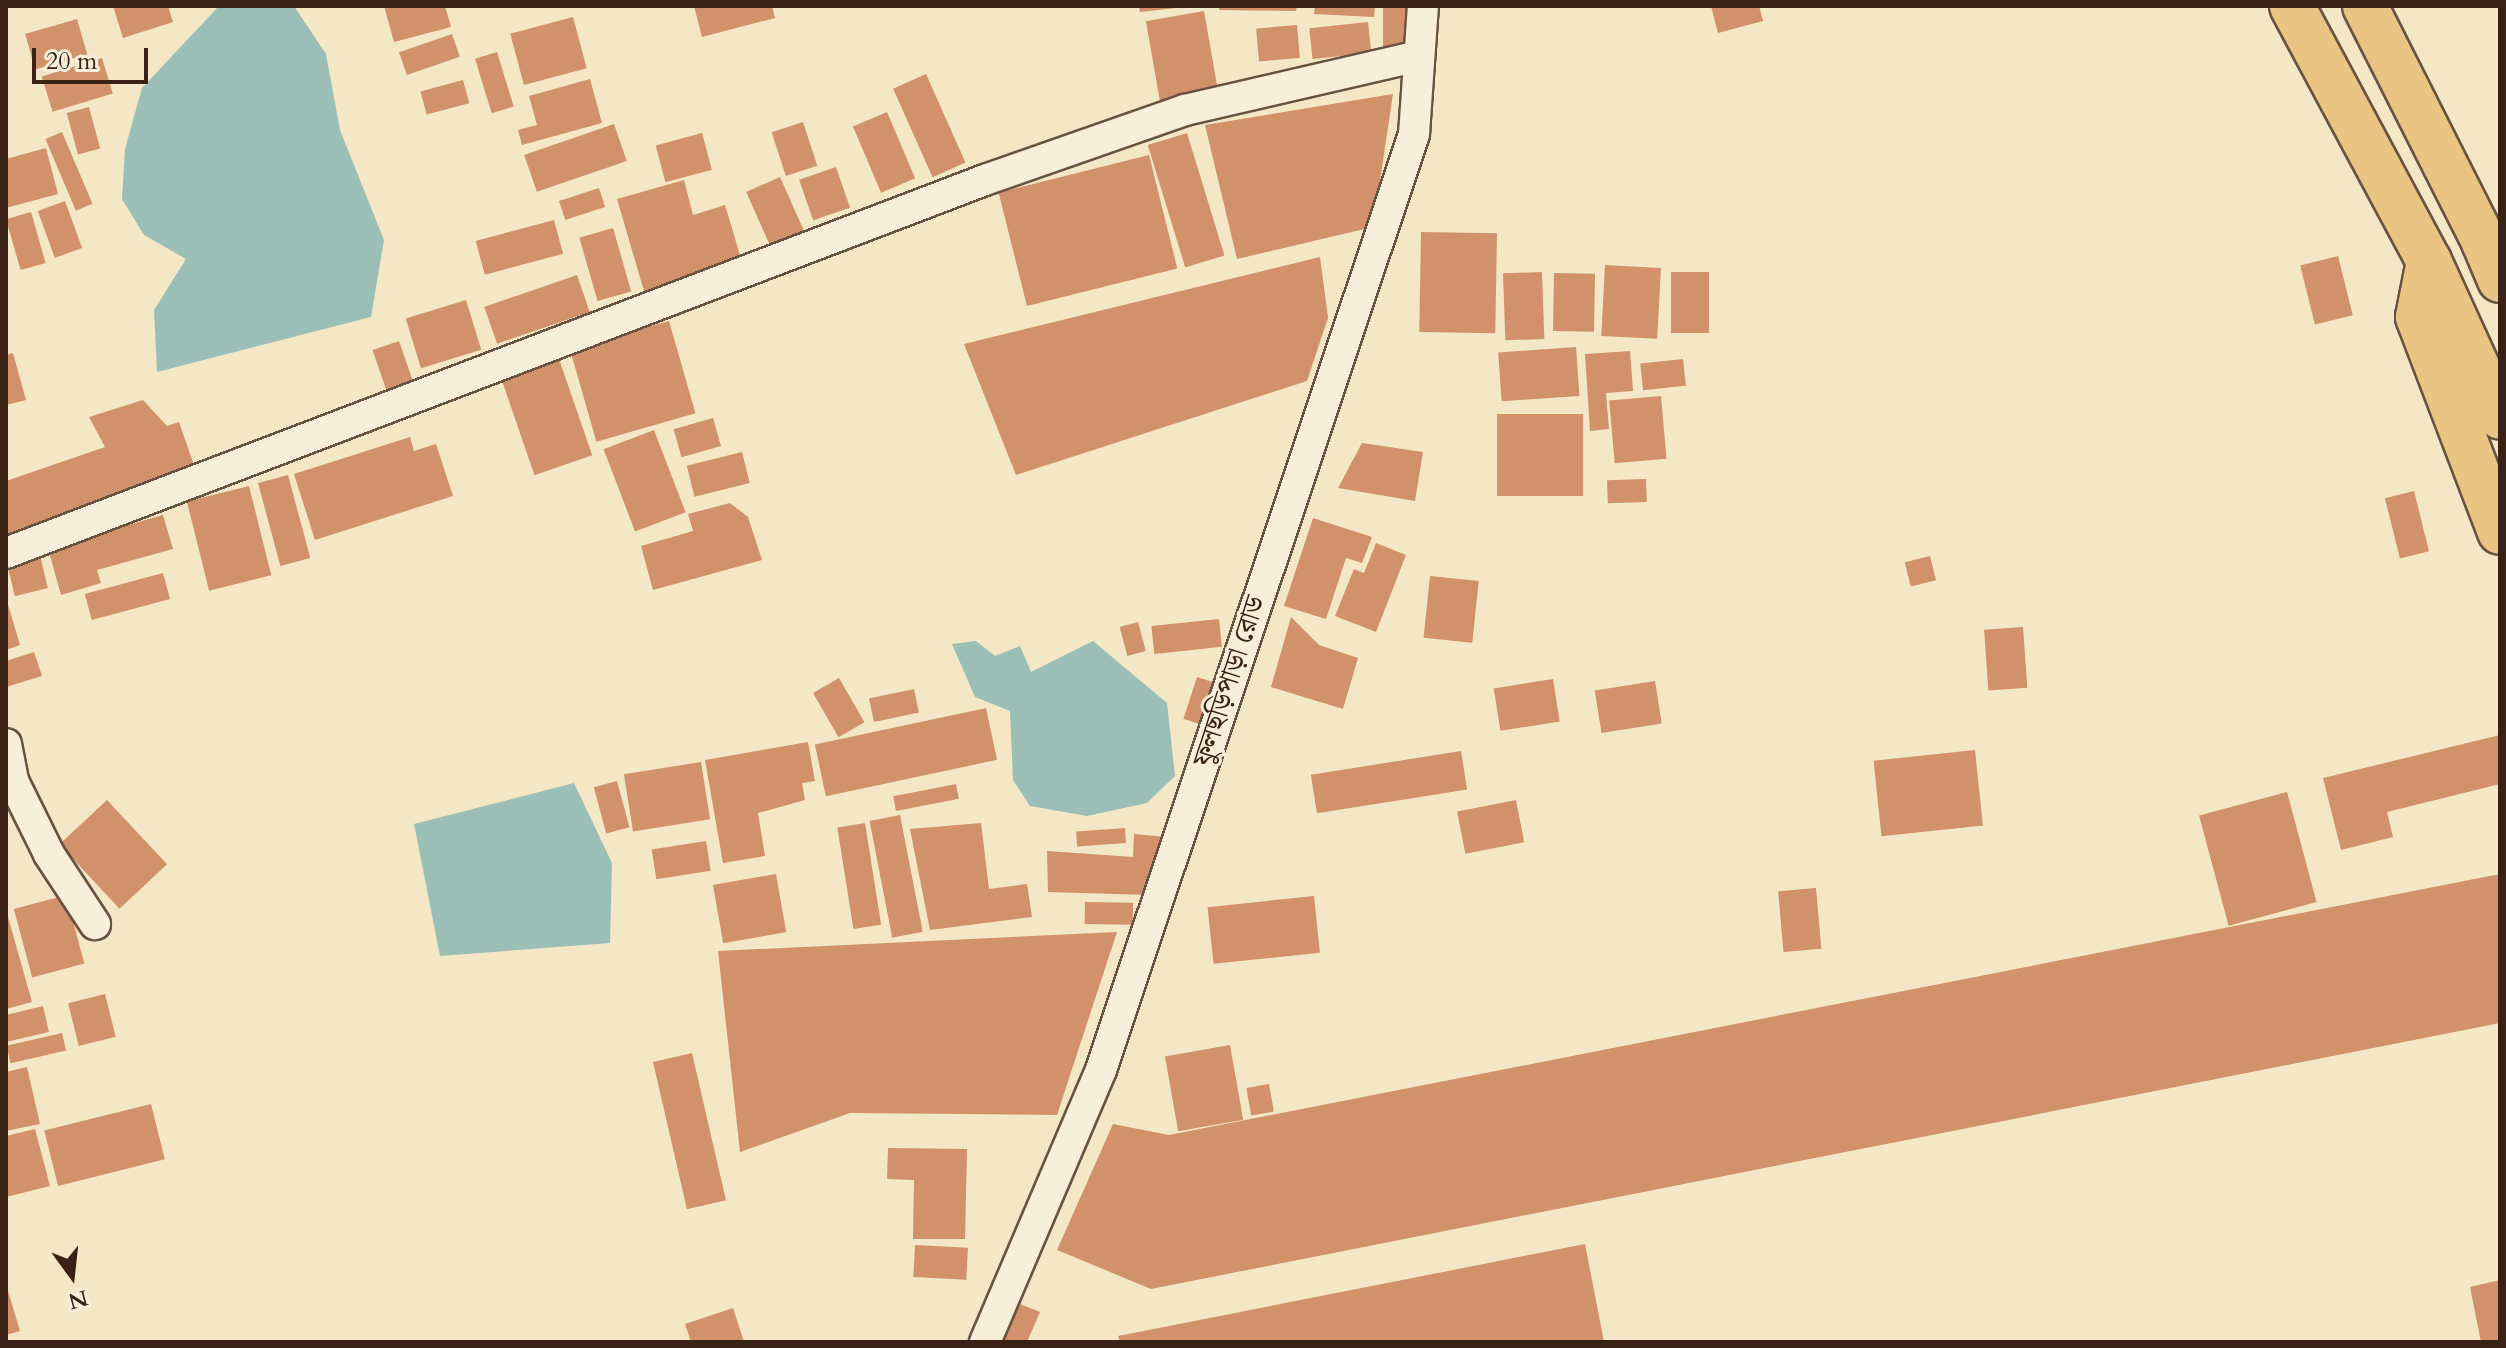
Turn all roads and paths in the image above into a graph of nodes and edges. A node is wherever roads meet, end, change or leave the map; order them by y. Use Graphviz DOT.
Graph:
graph roads {
  1 [pos="1423,6"];
  2 [pos="2292,6"];
  3 [pos="2374,13"];
  4 [pos="1419,56"];
  5 [pos="2495,260"];
  6 [pos="2429,261"];
  7 [pos="2500,417"];
  8 [pos="2500,532"];
  9 [pos="6,553"];
  10 [pos="6,744"];
  11 [pos="95,924"];
  12 [pos="985,1342"];
  1 -- 4 [label="street, ফুলছড়িপাড়া রোড"];
  2 -- 6 [label="main road"];
  3 -- 5 [label="main road"];
  4 -- 9 [label="street"];
  4 -- 12 [label="street, ফুলছড়িপাড়া রোড"];
  6 -- 7 [label="main road"];
  6 -- 8 [label="main road"];
  10 -- 11 [label="street"];
}
